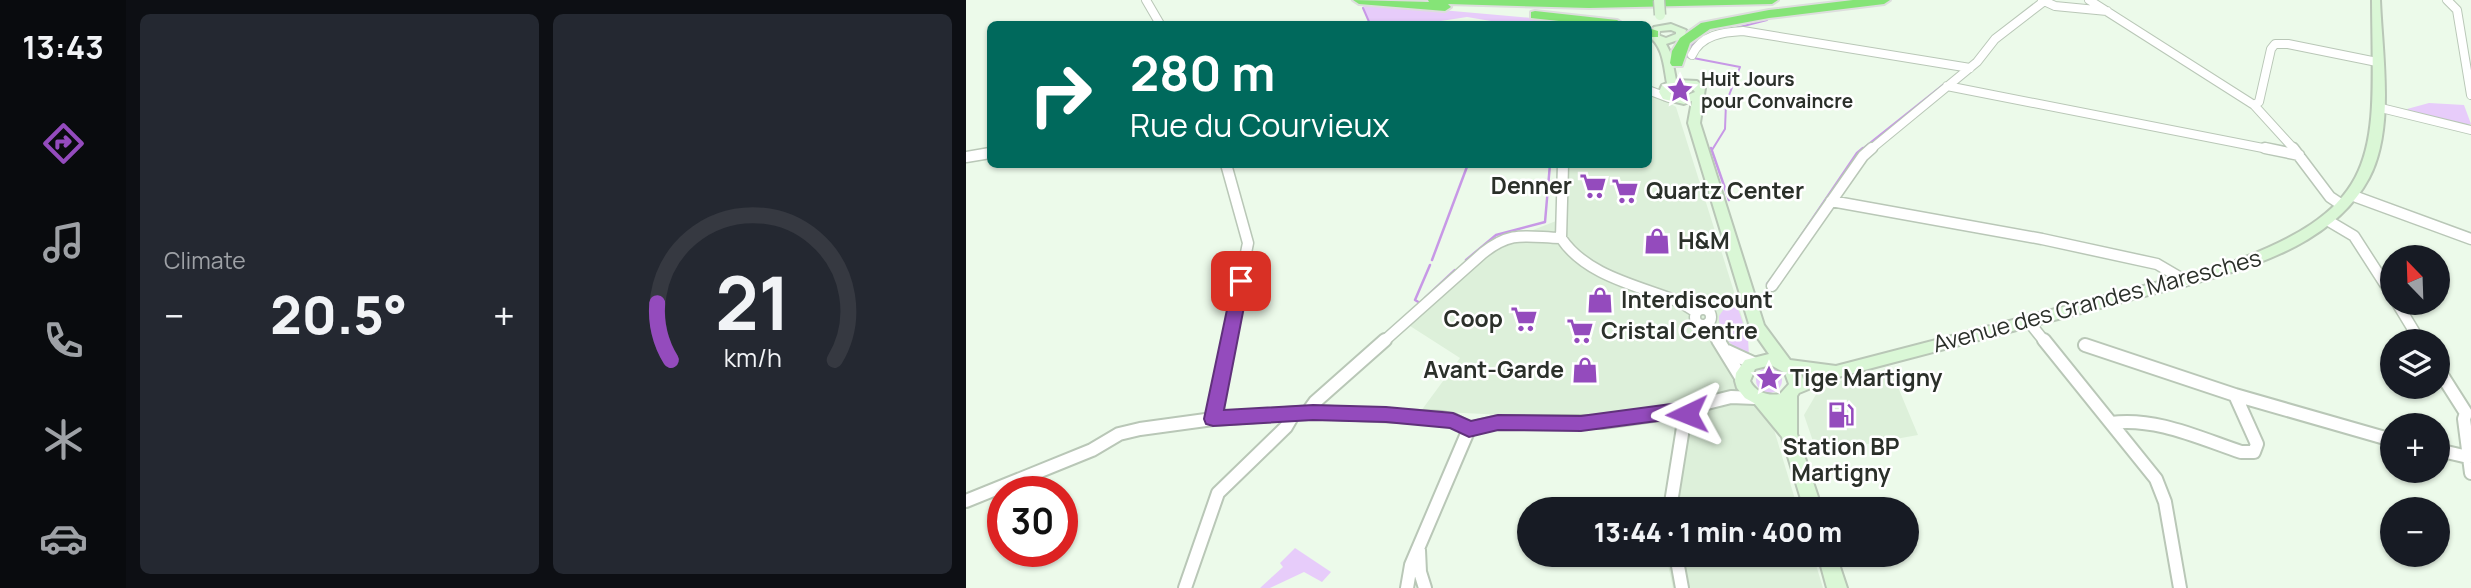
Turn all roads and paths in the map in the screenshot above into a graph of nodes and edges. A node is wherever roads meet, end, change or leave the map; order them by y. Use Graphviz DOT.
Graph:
graph roads {
  1 [pos="1146,0"];
  2 [pos="1359,0"];
  3 [pos="1433,0"];
  4 [pos="1659,0"];
  5 [pos="1665,0"];
  6 [pos="1772,0"];
  7 [pos="1884,0"];
  8 [pos="2089,0"];
  9 [pos="2375,0"];
  10 [pos="2447,0"];
  11 [pos="2043,1"];
  12 [pos="2101,6"];
  13 [pos="1663,15"];
  14 [pos="1158,21"];
  15 [pos="1585,21"];
  16 [pos="1706,26"];
  17 [pos="1677,33"];
  18 [pos="1654,34"];
  19 [pos="1692,55"];
  20 [pos="2468,56"];
  21 [pos="2376,62"];
  22 [pos="1677,64"];
  23 [pos="1970,68"];
  24 [pos="1693,83"];
  25 [pos="1670,84"];
  26 [pos="1947,86"];
  27 [pos="1652,88"];
  28 [pos="1652,91"];
  29 [pos="2471,95"];
  30 [pos="1698,96"];
  31 [pos="1671,99"];
  32 [pos="2254,104"];
  33 [pos="2377,107"];
  34 [pos="1693,122"];
  35 [pos="2471,130"];
  36 [pos="966,151"];
  37 [pos="987,151"];
  38 [pos="987,152"];
  39 [pos="2299,155"];
  40 [pos="966,157"];
  41 [pos="1227,168"];
  42 [pos="1563,168"];
  43 [pos="2347,200"];
  44 [pos="1830,201"];
  45 [pos="2327,220"];
  46 [pos="1561,238"];
  47 [pos="2471,239"];
  48 [pos="2380,276"];
  49 [pos="2186,281"];
  50 [pos="1772,286"];
  51 [pos="2029,322"];
  52 [pos="1757,327"];
  53 [pos="2085,345"];
  54 [pos="1727,351"];
  55 [pos="1753,363"];
  56 [pos="1786,364"];
  57 [pos="1835,372"];
  58 [pos="1742,381"];
  59 [pos="2450,387"];
  60 [pos="1793,392"];
  61 [pos="2235,395"];
  62 [pos="1731,397"];
  63 [pos="1758,399"];
  64 [pos="1686,409"];
  65 [pos="2468,413"];
  66 [pos="1300,414"];
  67 [pos="1213,419"];
  68 [pos="2112,423"];
  69 [pos="1469,429"];
  70 [pos="1789,433"];
  71 [pos="2380,437"];
  72 [pos="2450,453"];
  73 [pos="2468,457"];
  74 [pos="2471,473"];
  75 [pos="1671,497"];
  76 [pos="1809,497"];
  77 [pos="966,500"];
  78 [pos="1419,543"];
  79 [pos="1678,567"];
  80 [pos="1831,567"];
  81 [pos="1185,588"];
  82 [pos="1408,588"];
  83 [pos="1425,588"];
  84 [pos="1682,588"];
  85 [pos="1837,588"];
  86 [pos="2180,588"];
  1 -- 14 [label="street"];
  2 -- 15 [label="highway"];
  3 -- 6 [label="highway"];
  4 -- 13 [label="main road, bridge"];
  5 -- 13 [label="main road"];
  7 -- 16 [label="highway"];
  8 -- 12 [label="street"];
  9 -- 21 [label="main road, Avenue des Grandes Maresches"];
  10 -- 20 [label="street"];
  11 -- 12 [label="street"];
  11 -- 23 [label="street"];
  12 -- 32 [label="street"];
  13 -- 17 [label="main road"];
  13 -- 18 [label="main road"];
  16 -- 17 [label="highway"];
  16 -- 22 [label="highway"];
  17 -- 18 [label="main road"];
  17 -- 22 [label="main road"];
  18 -- 25 [label="main road"];
  19 -- 23 [label="street"];
  20 -- 29 [label="street"];
  21 -- 32 [label="street"];
  21 -- 33 [label="main road, Avenue des Grandes Maresches"];
  22 -- 24 [label="main road"];
  23 -- 26 [label="street"];
  24 -- 25 [label="main road"];
  24 -- 30 [label="main road"];
  25 -- 27 [label="street"];
  25 -- 31 [label="main road"];
  26 -- 39 [label="street"];
  26 -- 44 [label="street"];
  28 -- 31 [label="street"];
  30 -- 31 [label="main road"];
  30 -- 34 [label="main road"];
  31 -- 34 [label="main road"];
  32 -- 39 [label="street"];
  33 -- 35 [label="street"];
  33 -- 43 [label="main road, Avenue des Grandes Maresches"];
  34 -- 52 [label="main road"];
  36 -- 37 [label="street"];
  38 -- 40 [label="street"];
  39 -- 43 [label="street"];
  41 -- 67 [label="street"];
  42 -- 46 [label="street"];
  43 -- 45 [label="main road, Avenue des Grandes Maresches"];
  43 -- 47 [label="street"];
  44 -- 49 [label="street"];
  44 -- 50 [label="street"];
  45 -- 48 [label="street"];
  45 -- 49 [label="main road, Avenue des Grandes Maresches"];
  46 -- 54 [label="street"];
  46 -- 66 [label="street"];
  49 -- 51 [label="main road, Avenue des Grandes Maresches"];
  51 -- 57 [label="main road, Avenue des Grandes Maresches"];
  51 -- 68 [label="street"];
  52 -- 55 [label="main road"];
  52 -- 56 [label="main road"];
  53 -- 61 [label="street"];
  54 -- 55 [label="street"];
  54 -- 58 [label="street"];
  55 -- 56 [label="main road"];
  55 -- 58 [label="main road"];
  56 -- 57 [label="main road, Avenue des Grandes Maresches"];
  56 -- 60 [label="main road"];
  57 -- 60 [label="main road, Avenue des Grandes Maresches"];
  58 -- 62 [label="street"];
  58 -- 63 [label="main road"];
  59 -- 65 [label="street"];
  60 -- 63 [label="main road"];
  60 -- 70 [label="main road"];
  61 -- 68 [label="street"];
  61 -- 71 [label="street"];
  62 -- 63 [label="street"];
  62 -- 64 [label="street"];
  63 -- 70 [label="main road"];
  64 -- 69 [label="street"];
  64 -- 75 [label="street"];
  65 -- 73 [label="street"];
  66 -- 67 [label="street"];
  66 -- 69 [label="street"];
  66 -- 81 [label="street"];
  67 -- 77 [label="street"];
  68 -- 86 [label="street"];
  69 -- 78 [label="street"];
  70 -- 76 [label="main road"];
  72 -- 73 [label="street"];
  73 -- 74 [label="street"];
  78 -- 82 [label="street"];
  78 -- 83 [label="street"];
  79 -- 84 [label="street"];
  80 -- 85 [label="main road"];
}
